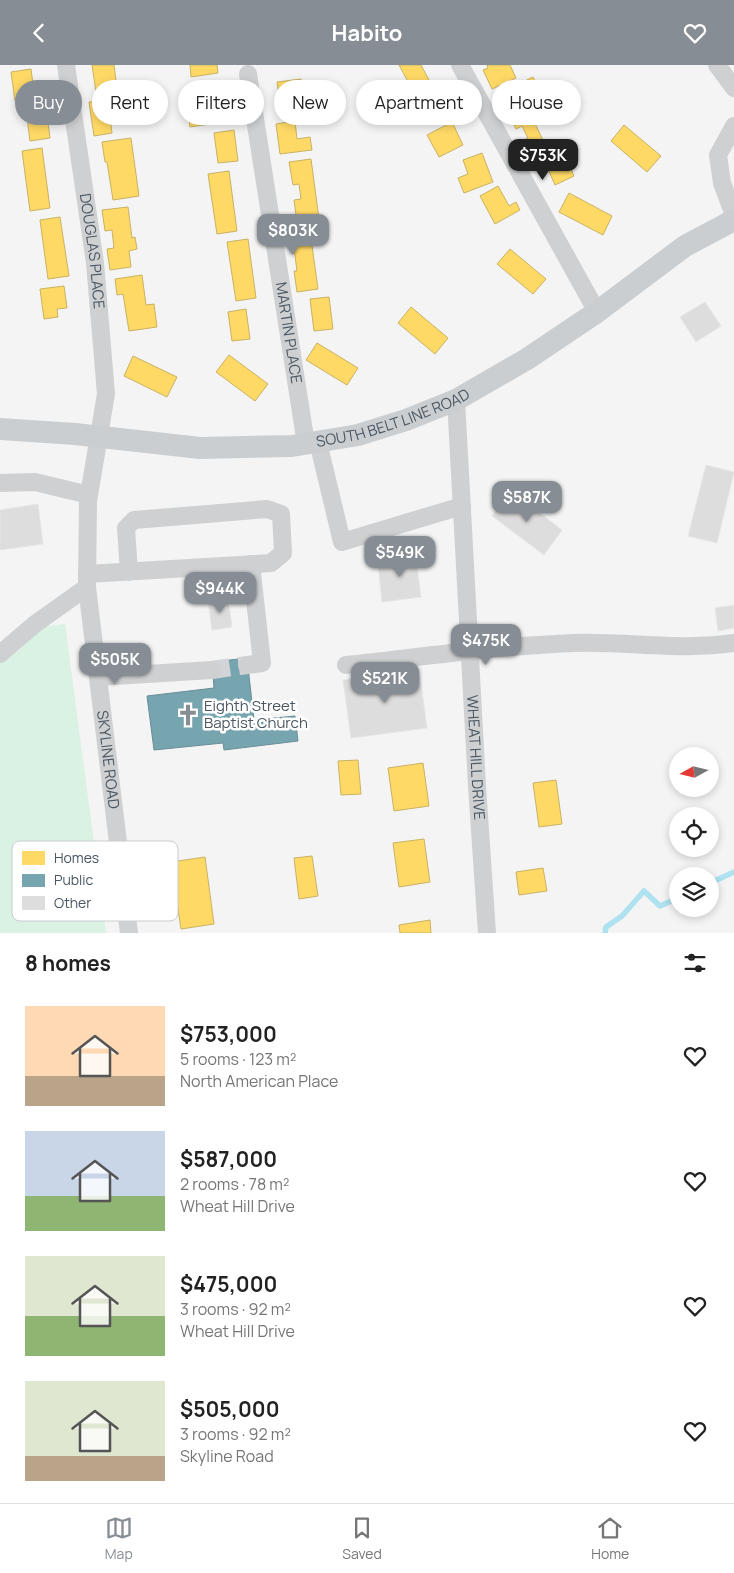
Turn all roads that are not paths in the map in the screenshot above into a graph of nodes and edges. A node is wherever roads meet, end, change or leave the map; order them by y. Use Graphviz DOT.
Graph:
graph roads {
  1 [pos="66,65"];
  2 [pos="460,65"];
  3 [pos="717,65"];
  4 [pos="248,74"];
  5 [pos="734,88"];
  6 [pos="734,126"];
  7 [pos="734,215"];
  8 [pos="734,220"];
  9 [pos="597,312"];
  10 [pos="456,400"];
  11 [pos="0,429"];
  12 [pos="99,437"];
  13 [pos="312,443"];
  14 [pos="0,483"];
  15 [pos="89,495"];
  16 [pos="462,507"];
  17 [pos="251,565"];
  18 [pos="129,572"];
  19 [pos="87,581"];
  20 [pos="734,643"];
  21 [pos="469,651"];
  22 [pos="0,654"];
  23 [pos="248,665"];
  24 [pos="346,665"];
  25 [pos="212,670"];
  26 [pos="98,677"];
  27 [pos="118,841"];
  28 [pos="487,933"];
  1 -- 12 [label="street, DOUGLAS PLACE"];
  2 -- 9 [label="street"];
  3 -- 5 [label="street"];
  4 -- 13 [label="street, MARTIN PLACE"];
  6 -- 7 [label="street"];
  8 -- 9 [label="main road, SOUTH BELT LINE ROAD"];
  9 -- 10 [label="main road, SOUTH BELT LINE ROAD"];
  10 -- 13 [label="main road, SOUTH BELT LINE ROAD"];
  10 -- 16 [label="street, WHEAT HILL DRIVE"];
  11 -- 12 [label="main road, SOUTH BELT LINE ROAD"];
  12 -- 13 [label="main road, SOUTH BELT LINE ROAD"];
  12 -- 15 [label="street, SKYLINE ROAD"];
  13 -- 16 [label="street, MARTIN PLACE"];
  14 -- 15 [label="street"];
  15 -- 19 [label="street, SKYLINE ROAD"];
  16 -- 21 [label="street, WHEAT HILL DRIVE"];
  17 -- 18 [label="street"];
  17 -- 18 [label="street"];
  17 -- 23 [label="street"];
  18 -- 19 [label="street"];
  19 -- 22 [label="street"];
  19 -- 26 [label="street, SKYLINE ROAD"];
  20 -- 21 [label="street"];
  21 -- 24 [label="street"];
  21 -- 28 [label="street, WHEAT HILL DRIVE"];
  25 -- 26 [label="street"];
  26 -- 27 [label="street, SKYLINE ROAD"];
}
